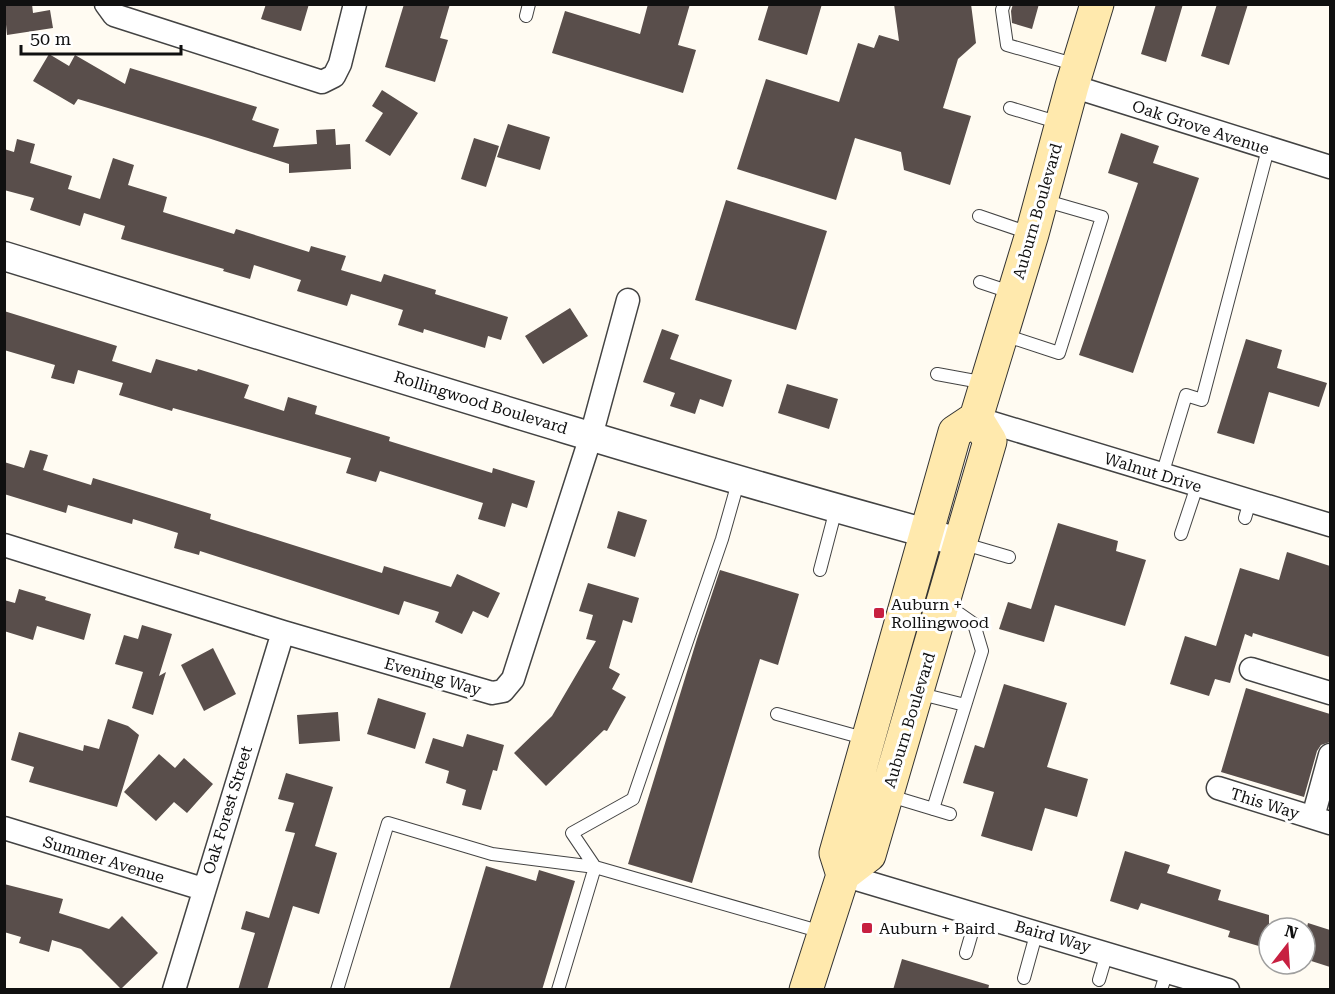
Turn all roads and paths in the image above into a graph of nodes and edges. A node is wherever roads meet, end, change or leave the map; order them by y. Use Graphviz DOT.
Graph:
graph roads {
  1 [pos="106,4"];
  2 [pos="355,4"];
  3 [pos="1004,4"];
  4 [pos="1096,4"];
  5 [pos="1075,76"];
  6 [pos="1010,108"];
  7 [pos="1062,123"];
  8 [pos="1269,149"];
  9 [pos="1330,167"];
  10 [pos="1042,200"];
  11 [pos="979,216"];
  12 [pos="1032,234"];
  13 [pos="4,256"];
  14 [pos="980,282"];
  15 [pos="1014,293"];
  16 [pos="628,300"];
  17 [pos="1002,334"];
  18 [pos="937,374"];
  19 [pos="987,383"];
  20 [pos="976,418"];
  21 [pos="591,436"];
  22 [pos="1162,475"];
  23 [pos="739,479"];
  24 [pos="1197,486"];
  25 [pos="836,508"];
  26 [pos="1330,525"];
  27 [pos="926,533"];
  28 [pos="1181,534"];
  29 [pos="959,542"];
  30 [pos="4,545"];
  31 [pos="1009,557"];
  32 [pos="820,570"];
  33 [pos="943,603"];
  34 [pos="283,632"];
  35 [pos="1251,669"];
  36 [pos="917,693"];
  37 [pos="1330,693"];
  38 [pos="965,705"];
  39 [pos="777,714"];
  40 [pos="868,740"];
  41 [pos="1330,755"];
  42 [pos="1218,789"];
  43 [pos="886,795"];
  44 [pos="933,809"];
  45 [pos="950,814"];
  46 [pos="1322,820"];
  47 [pos="4,828"];
  48 [pos="595,867"];
  49 [pos="843,875"];
  50 [pos="203,889"];
  51 [pos="977,915"];
  52 [pos="1037,931"];
  53 [pos="824,932"];
  54 [pos="1107,952"];
  55 [pos="966,953"];
  56 [pos="1023,978"];
  57 [pos="1100,980"];
  58 [pos="1164,980"];
  59 [pos="174,990"];
  60 [pos="337,990"];
  61 [pos="558,990"];
  62 [pos="806,990"];
  63 [pos="1228,990"];
  1 -- 2 [label="street"];
  3 -- 5 [label="lane"];
  4 -- 5 [label="main road, Auburn Boulevard"];
  5 -- 7 [label="main road, Auburn Boulevard"];
  5 -- 8 [label="street, Oak Grove Avenue"];
  6 -- 7 [label="lane"];
  7 -- 10 [label="main road, Auburn Boulevard"];
  8 -- 9 [label="street, Oak Grove Avenue"];
  8 -- 22 [label="lane"];
  10 -- 12 [label="main road, Auburn Boulevard"];
  10 -- 17 [label="lane"];
  11 -- 12 [label="lane"];
  12 -- 15 [label="main road, Auburn Boulevard"];
  13 -- 21 [label="street, Rollingwood Boulevard"];
  14 -- 15 [label="lane"];
  15 -- 17 [label="main road, Auburn Boulevard"];
  16 -- 21 [label="street, Evening Way"];
  17 -- 19 [label="main road, Auburn Boulevard"];
  18 -- 19 [label="lane"];
  19 -- 20 [label="main road, Auburn Boulevard"];
  20 -- 22 [label="street, Walnut Drive"];
  20 -- 27 [label="main road, Auburn Boulevard"];
  20 -- 29 [label="main road, Auburn Boulevard"];
  21 -- 23 [label="street, Rollingwood Boulevard"];
  21 -- 34 [label="street, Evening Way"];
  22 -- 24 [label="street, Walnut Drive"];
  23 -- 25 [label="street, Rollingwood Boulevard"];
  23 -- 48 [label="lane"];
  24 -- 26 [label="street, Walnut Drive"];
  24 -- 28 [label="lane"];
  25 -- 27 [label="street, Rollingwood Boulevard"];
  25 -- 32 [label="lane"];
  27 -- 29 [label="street, Rollingwood Boulevard"];
  27 -- 40 [label="main road, Auburn Boulevard"];
  29 -- 31 [label="lane"];
  29 -- 33 [label="main road, Auburn Boulevard"];
  30 -- 34 [label="street, Evening Way"];
  33 -- 36 [label="main road, Auburn Boulevard"];
  33 -- 38 [label="lane"];
  34 -- 50 [label="street, Oak Forest Street"];
  35 -- 37 [label="street"];
  36 -- 38 [label="lane"];
  36 -- 43 [label="main road, Auburn Boulevard"];
  38 -- 44 [label="lane"];
  39 -- 40 [label="lane"];
  40 -- 49 [label="main road, Auburn Boulevard"];
  41 -- 46 [label="street, This Way"];
  42 -- 46 [label="street, This Way"];
  43 -- 44 [label="lane"];
  43 -- 49 [label="main road, Auburn Boulevard"];
  44 -- 45 [label="lane"];
  47 -- 50 [label="street, Summer Avenue"];
  48 -- 53 [label="lane"];
  48 -- 60 [label="lane"];
  48 -- 61 [label="lane"];
  49 -- 51 [label="street, Baird Way"];
  49 -- 53 [label="main road, Auburn Boulevard"];
  50 -- 59 [label="street, Oak Forest Street"];
  51 -- 52 [label="street, Baird Way"];
  51 -- 55 [label="lane"];
  52 -- 54 [label="street, Baird Way"];
  52 -- 56 [label="lane"];
  53 -- 62 [label="main road, Auburn Boulevard"];
  54 -- 57 [label="lane"];
  54 -- 58 [label="street, Baird Way"];
  58 -- 63 [label="street, Baird Way"];
}
